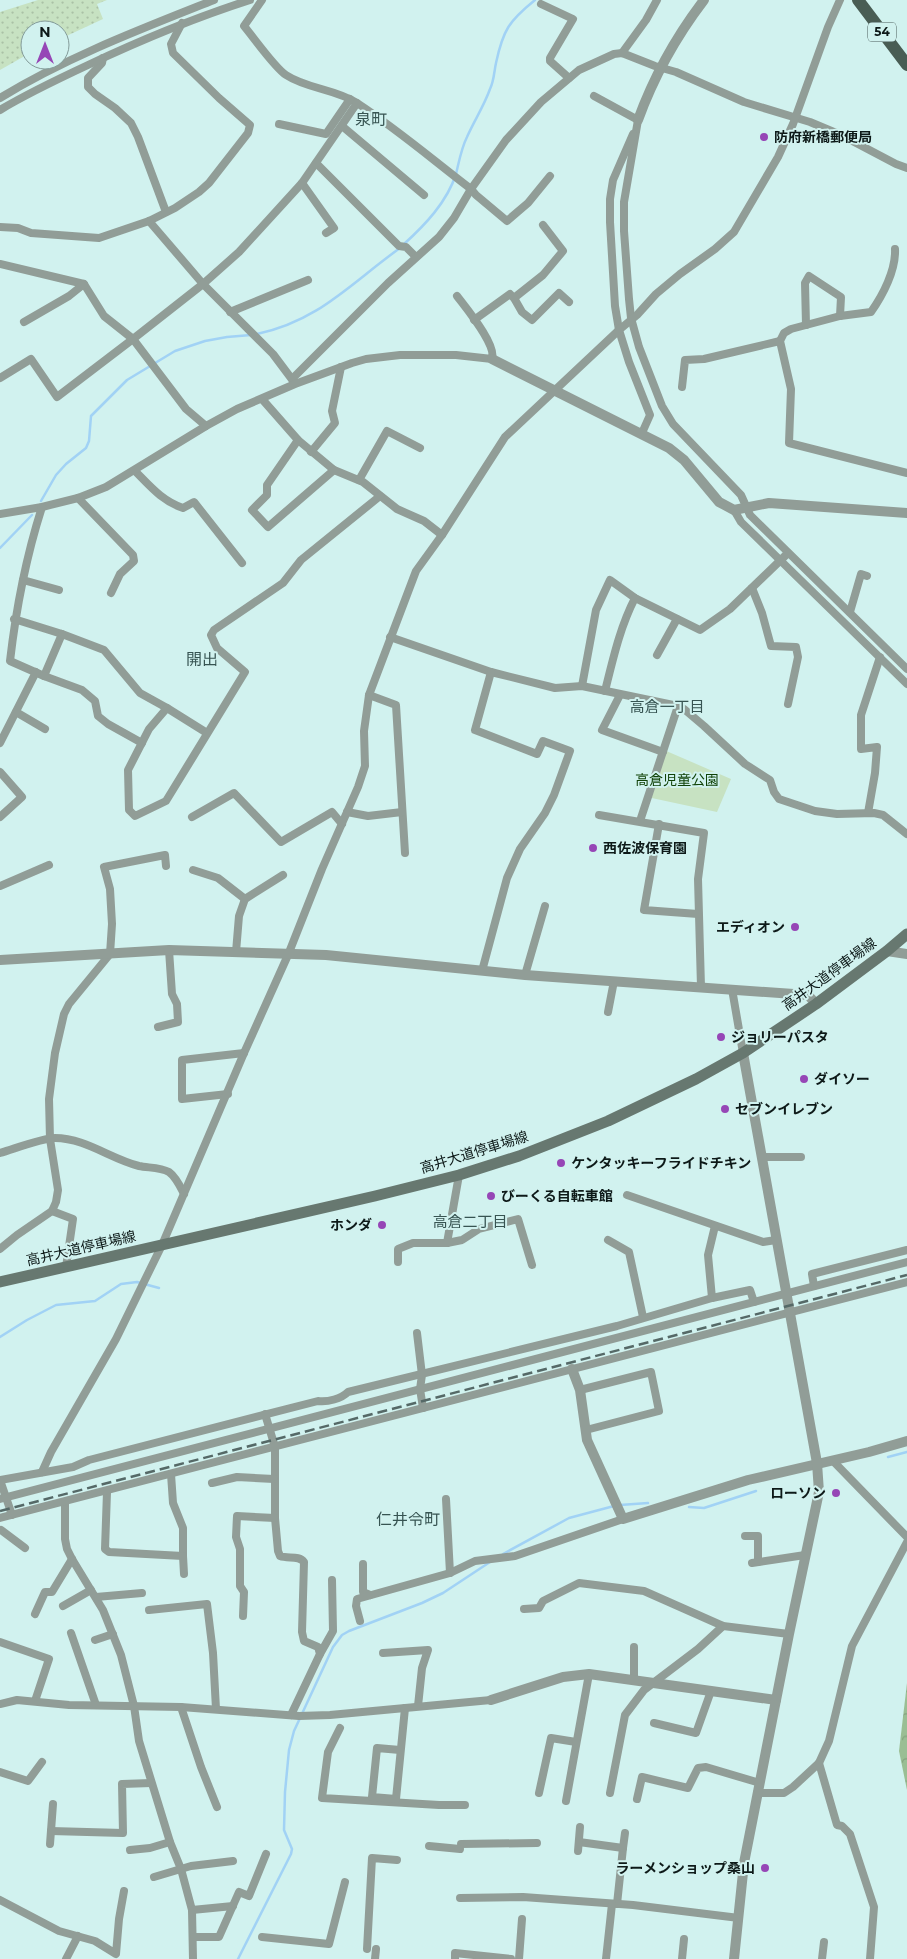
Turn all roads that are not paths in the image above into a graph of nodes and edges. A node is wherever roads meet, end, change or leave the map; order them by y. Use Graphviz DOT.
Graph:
graph roads {
  1 [pos="214,0"];
  2 [pos="250,0"];
  3 [pos="262,0"];
  4 [pos="657,0"];
  5 [pos="704,0"];
  6 [pos="840,0"];
  7 [pos="858,0"];
  8 [pos="541,4"];
  9 [pos="182,23"];
  10 [pos="622,53"];
  11 [pos="103,58"];
  12 [pos="907,65"];
  13 [pos="659,67"];
  14 [pos="569,78"];
  15 [pos="594,96"];
  16 [pos="0,98"];
  17 [pos="350,98"];
  18 [pos="358,104"];
  19 [pos="0,110"];
  20 [pos="795,117"];
  21 [pos="638,120"];
  22 [pos="279,124"];
  23 [pos="342,126"];
  24 [pos="316,163"];
  25 [pos="907,168"];
  26 [pos="550,176"];
  27 [pos="302,183"];
  28 [pos="471,189"];
  29 [pos="424,195"];
  30 [pos="166,212"];
  31 [pos="149,221"];
  32 [pos="543,225"];
  33 [pos="0,227"];
  34 [pos="326,233"];
  35 [pos="895,249"];
  36 [pos="416,257"];
  37 [pos="0,264"];
  38 [pos="308,280"];
  39 [pos="84,284"];
  40 [pos="203,284"];
  41 [pos="457,296"];
  42 [pos="514,298"];
  43 [pos="569,302"];
  44 [pos="230,312"];
  45 [pos="840,316"];
  46 [pos="631,318"];
  47 [pos="474,320"];
  48 [pos="24,322"];
  49 [pos="806,324"];
  50 [pos="619,330"];
  51 [pos="133,339"];
  52 [pos="780,341"];
  53 [pos="492,359"];
  54 [pos="341,366"];
  55 [pos="0,378"];
  56 [pos="294,381"];
  57 [pos="682,387"];
  58 [pos="553,391"];
  59 [pos="262,398"];
  60 [pos="206,426"];
  61 [pos="642,433"];
  62 [pos="298,440"];
  63 [pos="420,448"];
  64 [pos="312,452"];
  65 [pos="334,470"];
  66 [pos="135,471"];
  67 [pos="907,473"];
  68 [pos="358,480"];
  69 [pos="380,496"];
  70 [pos="78,498"];
  71 [pos="42,507"];
  72 [pos="747,507"];
  73 [pos="734,510"];
  74 [pos="907,513"];
  75 [pos="0,514"];
  76 [pos="442,535"];
  77 [pos="788,554"];
  78 [pos="781,562"];
  79 [pos="242,563"];
  80 [pos="867,576"];
  81 [pos="23,580"];
  82 [pos="752,588"];
  83 [pos="59,590"];
  84 [pos="111,593"];
  85 [pos="635,598"];
  86 [pos="850,612"];
  87 [pos="14,619"];
  88 [pos="677,619"];
  89 [pos="62,634"];
  90 [pos="390,637"];
  91 [pos="657,655"];
  92 [pos="880,657"];
  93 [pos="907,669"];
  94 [pos="36,672"];
  95 [pos="492,672"];
  96 [pos="44,676"];
  97 [pos="907,684"];
  98 [pos="582,686"];
  99 [pos="605,691"];
  100 [pos="370,695"];
  101 [pos="620,695"];
  102 [pos="788,704"];
  103 [pos="678,706"];
  104 [pos="167,708"];
  105 [pos="16,712"];
  106 [pos="45,729"];
  107 [pos="207,733"];
  108 [pos="142,743"];
  109 [pos="0,744"];
  110 [pos="663,752"];
  111 [pos="0,772"];
  112 [pos="347,812"];
  113 [pos="402,812"];
  114 [pos="868,813"];
  115 [pos="599,815"];
  116 [pos="0,817"];
  117 [pos="192,817"];
  118 [pos="640,821"];
  119 [pos="342,824"];
  120 [pos="659,824"];
  121 [pos="907,834"];
  122 [pos="405,853"];
  123 [pos="49,865"];
  124 [pos="166,866"];
  125 [pos="194,870"];
  126 [pos="283,875"];
  127 [pos="0,886"];
  128 [pos="245,900"];
  129 [pos="544,906"];
  130 [pos="698,914"];
  131 [pos="907,934"];
  132 [pos="169,950"];
  133 [pos="887,951"];
  134 [pos="236,952"];
  135 [pos="110,954"];
  136 [pos="907,954"];
  137 [pos="288,955"];
  138 [pos="0,960"];
  139 [pos="482,971"];
  140 [pos="525,975"];
  141 [pos="614,980"];
  142 [pos="701,986"];
  143 [pos="732,989"];
  144 [pos="816,1004"];
  145 [pos="608,1012"];
  146 [pos="158,1027"];
  147 [pos="244,1053"];
  148 [pos="743,1053"];
  149 [pos="228,1094"];
  150 [pos="50,1139"];
  151 [pos="0,1153"];
  152 [pos="801,1157"];
  153 [pos="762,1158"];
  154 [pos="458,1175"];
  155 [pos="184,1194"];
  156 [pos="627,1195"];
  157 [pos="52,1211"];
  158 [pos="715,1226"];
  159 [pos="608,1240"];
  160 [pos="776,1240"];
  161 [pos="447,1243"];
  162 [pos="162,1245"];
  163 [pos="0,1249"];
  164 [pos="907,1250"];
  165 [pos="398,1262"];
  166 [pos="907,1262"];
  167 [pos="532,1265"];
  168 [pos="66,1267"];
  169 [pos="0,1282"];
  170 [pos="907,1282"];
  171 [pos="814,1286"];
  172 [pos="785,1293"];
  173 [pos="712,1298"];
  174 [pos="754,1302"];
  175 [pos="789,1313"];
  176 [pos="643,1317"];
  177 [pos="417,1333"];
  178 [pos="572,1369"];
  179 [pos="422,1375"];
  180 [pos="420,1389"];
  181 [pos="580,1390"];
  182 [pos="423,1408"];
  183 [pos="265,1414"];
  184 [pos="270,1428"];
  185 [pos="586,1430"];
  186 [pos="907,1441"];
  187 [pos="275,1447"];
  188 [pos="833,1461"];
  189 [pos="817,1463"];
  190 [pos="42,1472"];
  191 [pos="171,1474"];
  192 [pos="274,1479"];
  193 [pos="0,1480"];
  194 [pos="212,1484"];
  195 [pos="106,1492"];
  196 [pos="3,1498"];
  197 [pos="446,1499"];
  198 [pos="65,1502"];
  199 [pos="619,1510"];
  200 [pos="12,1515"];
  201 [pos="0,1518"];
  202 [pos="275,1518"];
  203 [pos="1,1531"];
  204 [pos="745,1536"];
  205 [pos="907,1537"];
  206 [pos="907,1542"];
  207 [pos="25,1548"];
  208 [pos="805,1555"];
  209 [pos="183,1556"];
  210 [pos="72,1559"];
  211 [pos="363,1564"];
  212 [pos="450,1573"];
  213 [pos="184,1574"];
  214 [pos="332,1580"];
  215 [pos="142,1593"];
  216 [pos="94,1594"];
  217 [pos="370,1596"];
  218 [pos="63,1606"];
  219 [pos="524,1609"];
  220 [pos="150,1610"];
  221 [pos="35,1614"];
  222 [pos="243,1616"];
  223 [pos="360,1621"];
  224 [pos="723,1626"];
  225 [pos="71,1634"];
  226 [pos="113,1634"];
  227 [pos="789,1634"];
  228 [pos="95,1640"];
  229 [pos="0,1642"];
  230 [pos="634,1647"];
  231 [pos="384,1653"];
  232 [pos="320,1654"];
  233 [pos="589,1674"];
  234 [pos="634,1680"];
  235 [pos="653,1683"];
  236 [pos="711,1691"];
  237 [pos="491,1700"];
  238 [pos="776,1700"];
  239 [pos="34,1701"];
  240 [pos="0,1704"];
  241 [pos="96,1706"];
  242 [pos="134,1706"];
  243 [pos="418,1706"];
  244 [pos="181,1707"];
  245 [pos="404,1708"];
  246 [pos="216,1709"];
  247 [pos="298,1715"];
  248 [pos="654,1723"];
  249 [pos="340,1728"];
  250 [pos="576,1742"];
  251 [pos="400,1750"];
  252 [pos="42,1762"];
  253 [pos="818,1763"];
  254 [pos="0,1772"];
  255 [pos="151,1783"];
  256 [pos="759,1788"];
  257 [pos="610,1792"];
  258 [pos="539,1794"];
  259 [pos="637,1799"];
  260 [pos="566,1801"];
  261 [pos="53,1804"];
  262 [pos="465,1805"];
  263 [pos="217,1807"];
  264 [pos="580,1827"];
  265 [pos="51,1831"];
  266 [pos="625,1833"];
  267 [pos="170,1842"];
  268 [pos="579,1842"];
  269 [pos="50,1844"];
  270 [pos="537,1844"];
  271 [pos="429,1846"];
  272 [pos="623,1848"];
  273 [pos="130,1850"];
  274 [pos="578,1851"];
  275 [pos="266,1854"];
  276 [pos="397,1860"];
  277 [pos="233,1861"];
  278 [pos="181,1869"];
  279 [pos="154,1877"];
  280 [pos="345,1882"];
  281 [pos="124,1890"];
  282 [pos="460,1898"];
  283 [pos="0,1900"];
  284 [pos="614,1904"];
  285 [pos="233,1906"];
  286 [pos="192,1910"];
  287 [pos="738,1918"];
  288 [pos="522,1919"];
  289 [pos="78,1936"];
  290 [pos="194,1937"];
  291 [pos="262,1937"];
  292 [pos="684,1939"];
  293 [pos="824,1942"];
  294 [pos="367,1949"];
  295 [pos="376,1949"];
  296 [pos="115,1956"];
  297 [pos="66,1959"];
  298 [pos="193,1959"];
  299 [pos="375,1959"];
  300 [pos="455,1959"];
  301 [pos="511,1959"];
  302 [pos="518,1959"];
  303 [pos="606,1959"];
  304 [pos="682,1959"];
  305 [pos="734,1959"];
  306 [pos="822,1959"];
  307 [pos="870,1959"];
  1 -- 16 [label="street"];
  2 -- 9 [label="street"];
  3 -- 17 [label="street"];
  4 -- 10 [label="street"];
  5 -- 13 [label="street"];
  6 -- 20 [label="street"];
  7 -- 12 [label="main road, 54"];
  8 -- 14 [label="street"];
  9 -- 11 [label="street"];
  9 -- 30 [label="street"];
  10 -- 13 [label="street"];
  10 -- 14 [label="street"];
  11 -- 19 [label="street"];
  11 -- 30 [label="street"];
  13 -- 20 [label="street"];
  13 -- 21 [label="street"];
  14 -- 28 [label="street"];
  15 -- 21 [label="street"];
  17 -- 18 [label="street"];
  17 -- 22 [label="street"];
  18 -- 23 [label="street"];
  18 -- 28 [label="street"];
  20 -- 25 [label="street"];
  20 -- 46 [label="street"];
  21 -- 46 [label="street"];
  21 -- 50 [label="street"];
  23 -- 24 [label="street"];
  23 -- 29 [label="street"];
  24 -- 27 [label="street"];
  24 -- 36 [label="street"];
  26 -- 28 [label="street"];
  27 -- 34 [label="street"];
  27 -- 40 [label="street"];
  28 -- 36 [label="street"];
  30 -- 31 [label="street"];
  31 -- 33 [label="street"];
  31 -- 40 [label="street"];
  32 -- 42 [label="street"];
  35 -- 45 [label="street"];
  36 -- 56 [label="street"];
  37 -- 39 [label="street"];
  38 -- 44 [label="street"];
  39 -- 48 [label="street"];
  39 -- 51 [label="street"];
  40 -- 44 [label="street"];
  40 -- 51 [label="street"];
  41 -- 47 [label="street"];
  42 -- 43 [label="street"];
  42 -- 47 [label="street"];
  44 -- 56 [label="street"];
  45 -- 49 [label="street"];
  45 -- 49 [label="street"];
  46 -- 50 [label="street"];
  46 -- 72 [label="street"];
  47 -- 53 [label="street"];
  49 -- 52 [label="street"];
  50 -- 58 [label="street"];
  50 -- 61 [label="street"];
  51 -- 55 [label="street"];
  51 -- 60 [label="street"];
  52 -- 57 [label="street"];
  52 -- 67 [label="street"];
  53 -- 54 [label="street"];
  53 -- 58 [label="street"];
  54 -- 56 [label="street"];
  54 -- 64 [label="street"];
  56 -- 59 [label="street"];
  58 -- 61 [label="street"];
  58 -- 76 [label="street"];
  59 -- 60 [label="street"];
  59 -- 62 [label="street"];
  60 -- 66 [label="street"];
  61 -- 73 [label="street"];
  62 -- 64 [label="street"];
  62 -- 65 [label="street"];
  63 -- 68 [label="street"];
  64 -- 65 [label="street"];
  65 -- 68 [label="street"];
  66 -- 70 [label="street"];
  66 -- 79 [label="street"];
  68 -- 69 [label="street"];
  69 -- 76 [label="street"];
  69 -- 107 [label="street"];
  70 -- 71 [label="street"];
  70 -- 84 [label="street"];
  71 -- 75 [label="street"];
  71 -- 81 [label="street"];
  72 -- 73 [label="street"];
  72 -- 74 [label="street"];
  72 -- 77 [label="street"];
  73 -- 78 [label="street"];
  76 -- 90 [label="street"];
  77 -- 78 [label="street"];
  77 -- 86 [label="street"];
  78 -- 82 [label="street"];
  78 -- 92 [label="street"];
  80 -- 86 [label="street"];
  81 -- 83 [label="street"];
  81 -- 87 [label="street"];
  82 -- 88 [label="street"];
  82 -- 102 [label="street"];
  85 -- 88 [label="street"];
  85 -- 98 [label="street"];
  85 -- 99 [label="street"];
  86 -- 93 [label="street"];
  87 -- 89 [label="street"];
  87 -- 94 [label="street"];
  88 -- 91 [label="street"];
  89 -- 96 [label="street"];
  89 -- 104 [label="street"];
  90 -- 95 [label="street"];
  90 -- 100 [label="street"];
  92 -- 97 [label="street"];
  92 -- 114 [label="street"];
  94 -- 96 [label="street"];
  94 -- 105 [label="street"];
  95 -- 98 [label="street"];
  95 -- 139 [label="street"];
  96 -- 108 [label="street"];
  98 -- 99 [label="street"];
  99 -- 101 [label="street"];
  100 -- 112 [label="street"];
  100 -- 113 [label="street"];
  101 -- 103 [label="street"];
  101 -- 110 [label="street"];
  103 -- 110 [label="street"];
  103 -- 114 [label="street"];
  104 -- 107 [label="street"];
  104 -- 108 [label="street"];
  105 -- 106 [label="street"];
  105 -- 109 [label="street"];
  107 -- 108 [label="street"];
  110 -- 118 [label="street"];
  111 -- 116 [label="street"];
  112 -- 113 [label="street"];
  112 -- 119 [label="street"];
  113 -- 122 [label="street"];
  114 -- 121 [label="street"];
  115 -- 118 [label="street"];
  117 -- 119 [label="street"];
  118 -- 120 [label="street"];
  119 -- 137 [label="street"];
  120 -- 130 [label="street"];
  120 -- 130 [label="street"];
  123 -- 127 [label="street"];
  124 -- 135 [label="street"];
  125 -- 128 [label="street"];
  126 -- 128 [label="street"];
  128 -- 134 [label="street"];
  129 -- 140 [label="street"];
  130 -- 142 [label="street"];
  131 -- 133 [label="main road, 高井大道停車場線"];
  132 -- 134 [label="street"];
  132 -- 135 [label="street"];
  132 -- 146 [label="street"];
  133 -- 136 [label="street"];
  133 -- 144 [label="main road, 高井大道停車場線"];
  134 -- 137 [label="street"];
  135 -- 138 [label="street"];
  135 -- 150 [label="street"];
  137 -- 139 [label="street"];
  137 -- 147 [label="street"];
  139 -- 140 [label="street"];
  140 -- 141 [label="street"];
  141 -- 142 [label="street"];
  141 -- 145 [label="street"];
  142 -- 143 [label="street"];
  143 -- 144 [label="street"];
  143 -- 148 [label="street"];
  144 -- 148 [label="main road, 高井大道停車場線"];
  147 -- 149 [label="street"];
  147 -- 149 [label="street"];
  148 -- 153 [label="street"];
  148 -- 154 [label="main road, 高井大道停車場線"];
  149 -- 155 [label="street"];
  150 -- 151 [label="street"];
  150 -- 155 [label="street"];
  150 -- 157 [label="street"];
  152 -- 153 [label="street"];
  153 -- 160 [label="street"];
  154 -- 161 [label="street"];
  154 -- 162 [label="main road, 高井大道停車場線"];
  155 -- 162 [label="street"];
  156 -- 158 [label="street"];
  157 -- 163 [label="street"];
  157 -- 168 [label="street"];
  158 -- 160 [label="street"];
  158 -- 173 [label="street"];
  159 -- 176 [label="street"];
  160 -- 172 [label="street"];
  161 -- 165 [label="street"];
  161 -- 167 [label="street"];
  162 -- 168 [label="main road, 高井大道停車場線"];
  162 -- 190 [label="street"];
  164 -- 171 [label="street"];
  166 -- 171 [label="street"];
  168 -- 169 [label="main road, 高井大道停車場線"];
  170 -- 175 [label="street"];
  171 -- 172 [label="street"];
  172 -- 174 [label="street"];
  172 -- 175 [label="street"];
  173 -- 174 [label="street"];
  173 -- 176 [label="street"];
  174 -- 180 [label="street"];
  175 -- 178 [label="street"];
  175 -- 189 [label="street"];
  176 -- 179 [label="street"];
  177 -- 179 [label="street"];
  178 -- 181 [label="street"];
  178 -- 182 [label="street"];
  179 -- 180 [label="street"];
  179 -- 183 [label="street"];
  180 -- 182 [label="street"];
  180 -- 184 [label="street"];
  181 -- 185 [label="street"];
  181 -- 185 [label="street"];
  182 -- 187 [label="street"];
  183 -- 184 [label="street"];
  183 -- 190 [label="street"];
  184 -- 187 [label="street"];
  184 -- 196 [label="street"];
  185 -- 199 [label="street"];
  186 -- 188 [label="street"];
  187 -- 191 [label="street"];
  187 -- 192 [label="street"];
  188 -- 189 [label="street"];
  188 -- 205 [label="street"];
  189 -- 199 [label="street"];
  189 -- 208 [label="street"];
  190 -- 193 [label="street"];
  191 -- 195 [label="street"];
  191 -- 209 [label="street"];
  192 -- 194 [label="street"];
  192 -- 202 [label="street"];
  193 -- 196 [label="street"];
  195 -- 198 [label="street"];
  195 -- 209 [label="street"];
  196 -- 200 [label="street"];
  197 -- 212 [label="street"];
  198 -- 200 [label="street"];
  198 -- 210 [label="street"];
  199 -- 212 [label="street"];
  200 -- 201 [label="street"];
  200 -- 203 [label="street"];
  202 -- 222 [label="street"];
  202 -- 232 [label="street"];
  203 -- 207 [label="street"];
  204 -- 208 [label="street"];
  206 -- 253 [label="street"];
  208 -- 227 [label="street"];
  209 -- 213 [label="street"];
  210 -- 216 [label="street"];
  210 -- 221 [label="street"];
  211 -- 217 [label="street"];
  212 -- 217 [label="street"];
  214 -- 232 [label="street"];
  215 -- 216 [label="street"];
  216 -- 218 [label="street"];
  216 -- 226 [label="street"];
  217 -- 223 [label="street"];
  219 -- 224 [label="street"];
  220 -- 246 [label="street"];
  224 -- 227 [label="street"];
  224 -- 235 [label="street"];
  225 -- 241 [label="street"];
  226 -- 228 [label="street"];
  226 -- 242 [label="street"];
  227 -- 238 [label="street"];
  229 -- 239 [label="street"];
  230 -- 234 [label="street"];
  231 -- 243 [label="street"];
  232 -- 247 [label="street"];
  233 -- 234 [label="street"];
  233 -- 237 [label="street"];
  233 -- 250 [label="street"];
  234 -- 235 [label="street"];
  235 -- 236 [label="street"];
  235 -- 257 [label="street"];
  236 -- 238 [label="street"];
  236 -- 248 [label="street"];
  237 -- 243 [label="street"];
  238 -- 256 [label="street"];
  239 -- 240 [label="street"];
  239 -- 241 [label="street"];
  241 -- 242 [label="street"];
  242 -- 244 [label="street"];
  242 -- 255 [label="street"];
  243 -- 245 [label="street"];
  244 -- 246 [label="street"];
  244 -- 263 [label="street"];
  245 -- 247 [label="street"];
  245 -- 251 [label="street"];
  246 -- 247 [label="street"];
  249 -- 262 [label="street"];
  250 -- 258 [label="street"];
  250 -- 260 [label="street"];
  251 -- 251 [label="street"];
  252 -- 254 [label="street"];
  253 -- 256 [label="street"];
  253 -- 307 [label="street"];
  255 -- 265 [label="street"];
  255 -- 267 [label="street"];
  256 -- 259 [label="street"];
  256 -- 287 [label="street"];
  261 -- 265 [label="street"];
  264 -- 268 [label="street"];
  265 -- 269 [label="street"];
  266 -- 272 [label="street"];
  267 -- 273 [label="street"];
  267 -- 278 [label="street"];
  268 -- 272 [label="street"];
  268 -- 274 [label="street"];
  270 -- 271 [label="street"];
  272 -- 284 [label="street"];
  275 -- 285 [label="street"];
  276 -- 294 [label="street"];
  277 -- 278 [label="street"];
  278 -- 279 [label="street"];
  278 -- 286 [label="street"];
  280 -- 291 [label="street"];
  281 -- 296 [label="street"];
  282 -- 284 [label="street"];
  283 -- 289 [label="street"];
  284 -- 287 [label="street"];
  284 -- 303 [label="street"];
  285 -- 286 [label="street"];
  285 -- 290 [label="street"];
  286 -- 290 [label="street"];
  287 -- 305 [label="street"];
  288 -- 302 [label="street"];
  289 -- 296 [label="street"];
  289 -- 297 [label="street"];
  290 -- 298 [label="street"];
  292 -- 304 [label="street"];
  293 -- 306 [label="street"];
  295 -- 299 [label="street"];
  300 -- 301 [label="street"];
}
